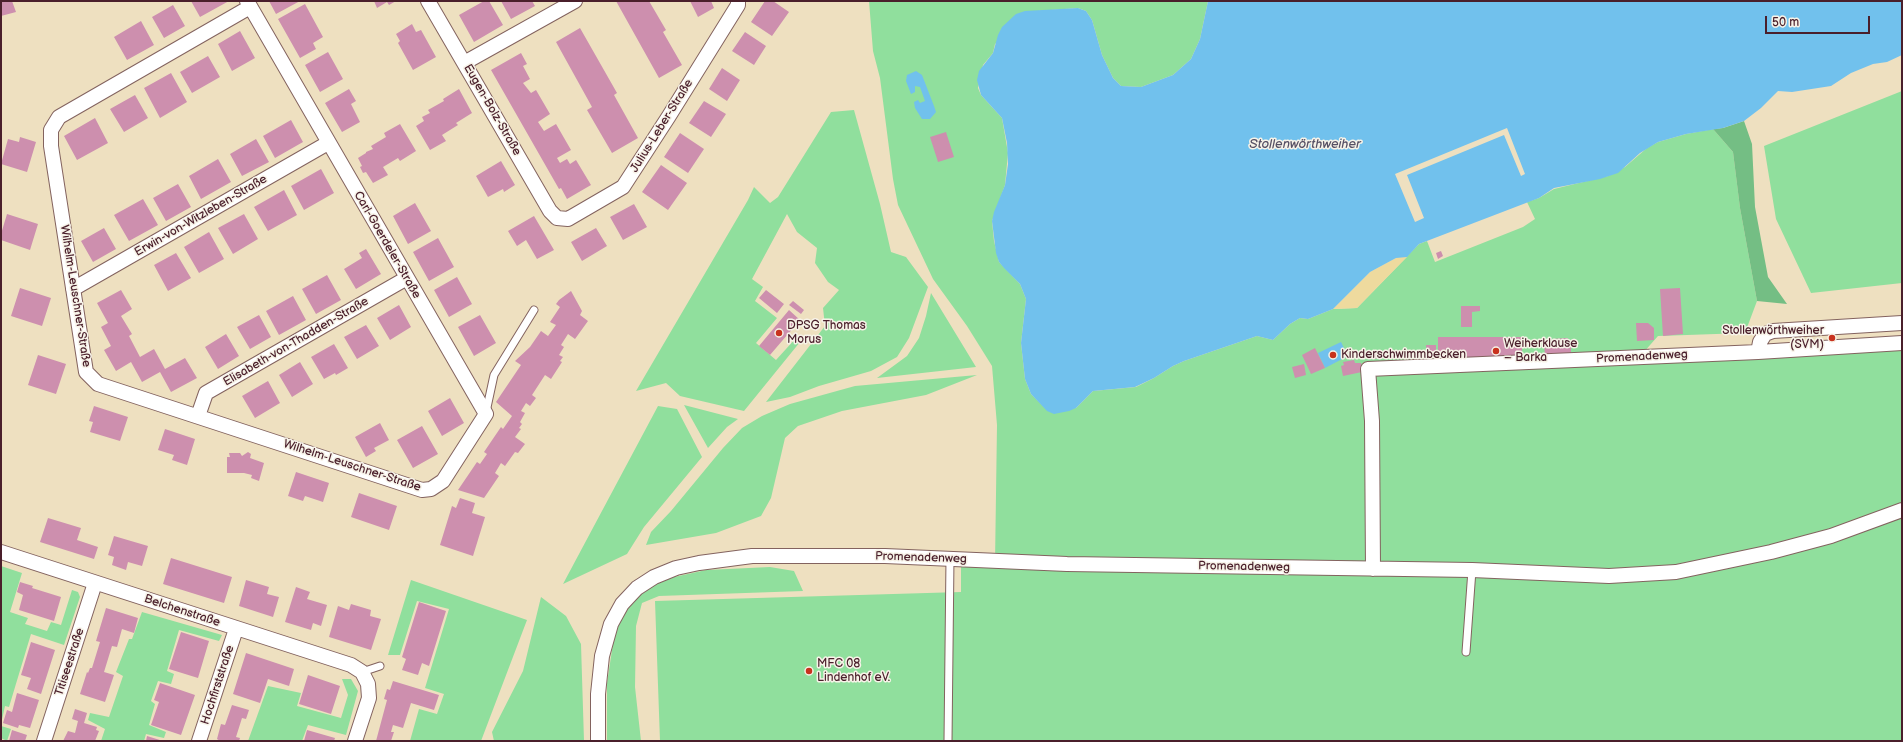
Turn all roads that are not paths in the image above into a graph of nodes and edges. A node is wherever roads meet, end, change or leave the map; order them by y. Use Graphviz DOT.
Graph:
graph roads {
  1 [pos="428,1"];
  2 [pos="575,1"];
  3 [pos="738,1"];
  4 [pos="249,4"];
  5 [pos="464,63"];
  6 [pos="328,143"];
  7 [pos="557,218"];
  8 [pos="406,278"];
  9 [pos="73,290"];
  10 [pos="534,310"];
  11 [pos="1902,323"];
  12 [pos="1902,343"];
  13 [pos="1758,352"];
  14 [pos="486,414"];
  15 [pos="198,416"];
  16 [pos="1902,510"];
  17 [pos="1,552"];
  18 [pos="950,558"];
  19 [pos="1374,569"];
  20 [pos="1472,570"];
  21 [pos="96,583"];
  22 [pos="236,629"];
  23 [pos="1466,652"];
  24 [pos="380,666"];
  25 [pos="362,672"];
  26 [pos="44,741"];
  27 [pos="199,741"];
  28 [pos="355,741"];
  29 [pos="598,741"];
  30 [pos="948,741"];
  1 -- 5 [label="street, Eugen-Bolz-Straße"];
  2 -- 5 [label="street"];
  3 -- 7 [label="street, Julius-Leber-Straße"];
  4 -- 6 [label="street, Carl-Goerdeler-Straße"];
  4 -- 9 [label="street, Wilhelm-Leuschner-Straße"];
  5 -- 7 [label="street, Eugen-Bolz-Straße"];
  6 -- 8 [label="street, Carl-Goerdeler-Straße"];
  6 -- 9 [label="street, Erwin-von-Witzleben-Straße"];
  8 -- 14 [label="street, Carl-Goerdeler-Straße"];
  8 -- 15 [label="street, Elisabeth-von-Thadden-Straße"];
  9 -- 15 [label="street, Wilhelm-Leuschner-Straße"];
  10 -- 14 [label="lane"];
  11 -- 13 [label="street"];
  12 -- 13 [label="street, Promenadenweg"];
  13 -- 19 [label="street, Promenadenweg"];
  14 -- 15 [label="street, Wilhelm-Leuschner-Straße"];
  16 -- 20 [label="street, Promenadenweg"];
  17 -- 21 [label="street, Belchenstraße"];
  18 -- 19 [label="street, Promenadenweg"];
  18 -- 29 [label="street, Promenadenweg"];
  18 -- 30 [label="lane"];
  19 -- 20 [label="street, Promenadenweg"];
  20 -- 23 [label="lane"];
  21 -- 22 [label="street, Belchenstraße"];
  21 -- 26 [label="street, Titiseestraße"];
  22 -- 25 [label="street, Belchenstraße"];
  22 -- 27 [label="street, Hochfirststraße"];
  24 -- 25 [label="lane"];
  25 -- 28 [label="street"];
}
